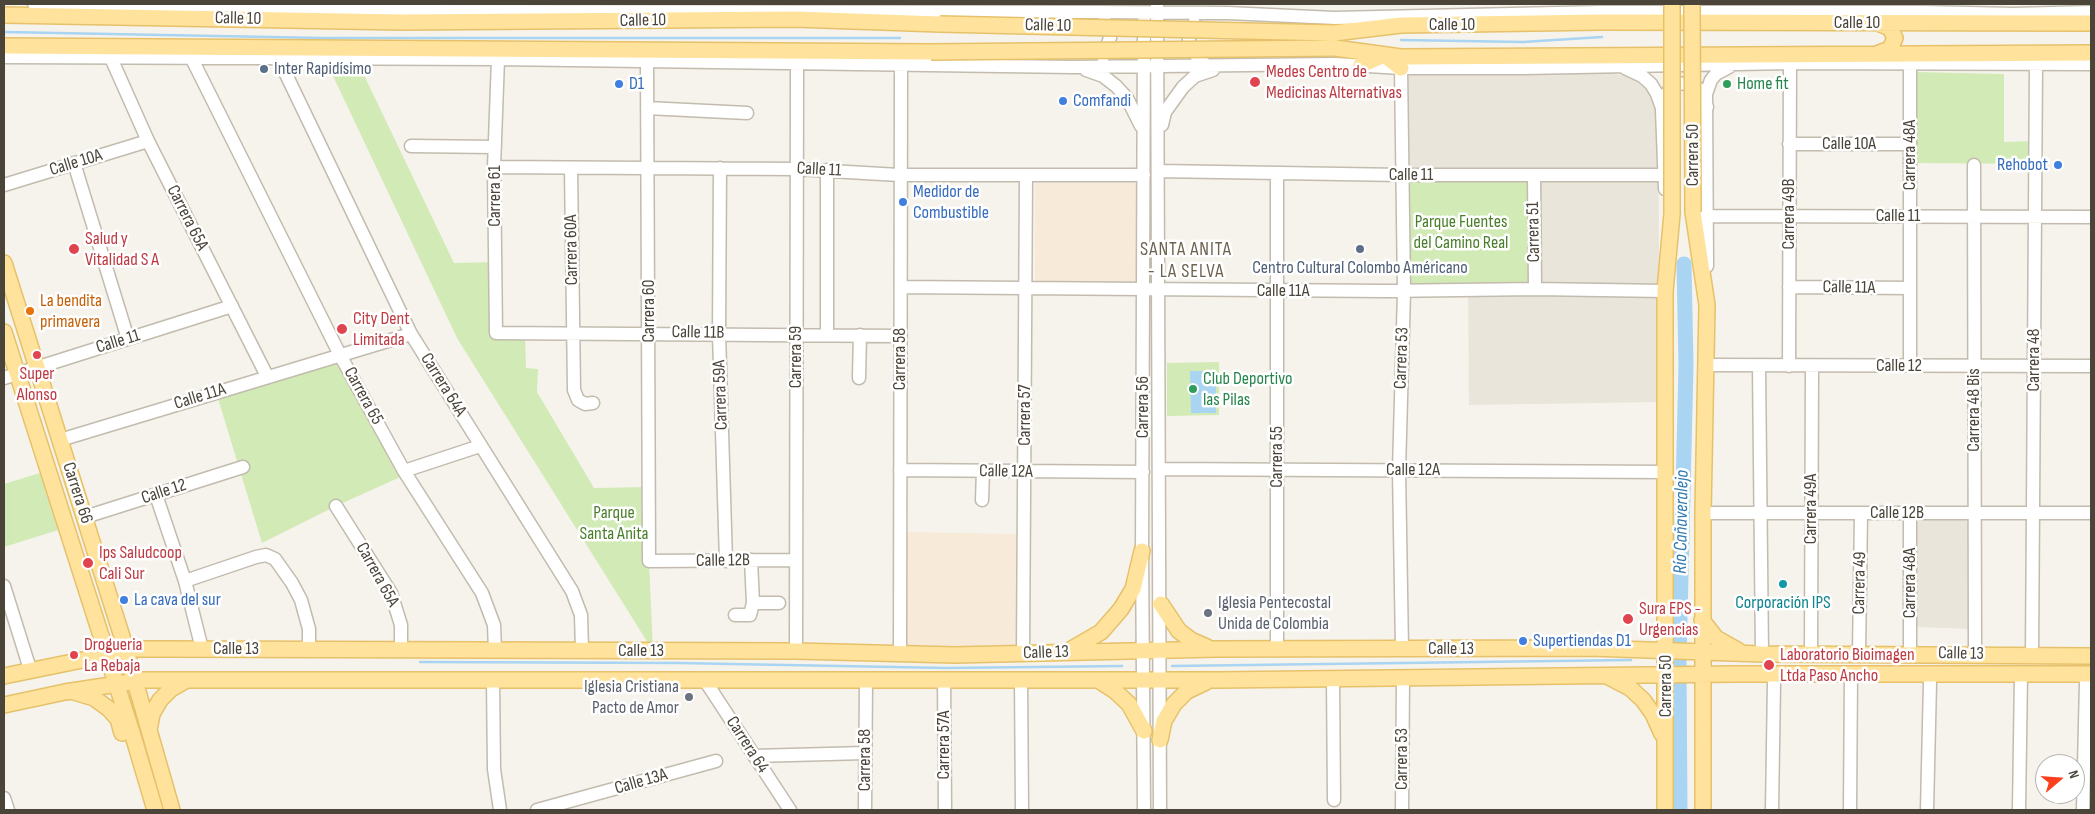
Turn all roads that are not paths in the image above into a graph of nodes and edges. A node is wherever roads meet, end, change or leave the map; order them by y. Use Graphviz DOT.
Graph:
graph roads {
  1 [pos="34,4"];
  2 [pos="125,4"];
  3 [pos="1084,4"];
  4 [pos="1634,4"];
  5 [pos="1672,4"];
  6 [pos="1692,4"];
  7 [pos="1739,4"];
  8 [pos="217,6"];
  9 [pos="339,7"];
  10 [pos="691,7"];
  11 [pos="423,8"];
  12 [pos="506,8"];
  13 [pos="586,8"];
  14 [pos="791,8"];
  15 [pos="869,8"];
  16 [pos="1010,8"];
  17 [pos="1144,8"];
  18 [pos="1157,8"];
  19 [pos="1923,8"];
  20 [pos="2015,9"];
  21 [pos="104,10"];
  22 [pos="1200,10"];
  23 [pos="1044,12"];
  24 [pos="1103,12"];
  25 [pos="1600,12"];
  26 [pos="1797,12"];
  27 [pos="2091,12"];
  28 [pos="937,13"];
  29 [pos="4,15"];
  30 [pos="320,15"];
  31 [pos="1401,15"];
  32 [pos="640,16"];
  33 [pos="889,16"];
  34 [pos="461,17"];
  35 [pos="1523,19"];
  36 [pos="1875,23"];
  37 [pos="2091,23"];
  38 [pos="1151,36"];
  39 [pos="4,46"];
  40 [pos="86,52"];
  41 [pos="1875,53"];
  42 [pos="2091,53"];
  43 [pos="285,55"];
  44 [pos="1384,56"];
  45 [pos="4,57"];
  46 [pos="191,57"];
  47 [pos="111,58"];
  48 [pos="654,58"];
  49 [pos="498,59"];
  50 [pos="906,61"];
  51 [pos="1790,63"];
  52 [pos="796,64"];
  53 [pos="1910,64"];
  54 [pos="2036,64"];
  55 [pos="2091,64"];
  56 [pos="1361,65"];
  57 [pos="1193,66"];
  58 [pos="1208,66"];
  59 [pos="1228,66"];
  60 [pos="1615,66"];
  61 [pos="1736,66"];
  62 [pos="1089,67"];
  63 [pos="1108,67"];
  64 [pos="1144,67"];
  65 [pos="1158,67"];
  66 [pos="1073,68"];
  67 [pos="1401,68"];
  68 [pos="1707,107"];
  69 [pos="647,108"];
  70 [pos="1662,110"];
  71 [pos="747,113"];
  72 [pos="148,141"];
  73 [pos="1144,142"];
  74 [pos="1789,144"];
  75 [pos="1910,144"];
  76 [pos="411,146"];
  77 [pos="495,147"];
  78 [pos="1158,153"];
  79 [pos="74,163"];
  80 [pos="1974,165"];
  81 [pos="494,167"];
  82 [pos="571,168"];
  83 [pos="648,168"];
  84 [pos="720,168"];
  85 [pos="796,169"];
  86 [pos="827,170"];
  87 [pos="1158,171"];
  88 [pos="1277,173"];
  89 [pos="899,175"];
  90 [pos="1144,175"];
  91 [pos="1401,175"];
  92 [pos="1534,175"];
  93 [pos="1664,175"];
  94 [pos="1026,176"];
  95 [pos="4,185"];
  96 [pos="1699,214"];
  97 [pos="1789,216"];
  98 [pos="1910,216"];
  99 [pos="1974,217"];
  100 [pos="2035,217"];
  101 [pos="2091,217"];
  102 [pos="4,263"];
  103 [pos="902,287"];
  104 [pos="1789,287"];
  105 [pos="1025,288"];
  106 [pos="1535,288"];
  107 [pos="1910,288"];
  108 [pos="1144,289"];
  109 [pos="1159,290"];
  110 [pos="1277,290"];
  111 [pos="1665,291"];
  112 [pos="1404,292"];
  113 [pos="232,306"];
  114 [pos="4,332"];
  115 [pos="573,332"];
  116 [pos="496,333"];
  117 [pos="649,333"];
  118 [pos="410,334"];
  119 [pos="719,334"];
  120 [pos="796,334"];
  121 [pos="827,335"];
  122 [pos="860,335"];
  123 [pos="900,336"];
  124 [pos="128,339"];
  125 [pos="340,355"];
  126 [pos="1708,365"];
  127 [pos="1759,366"];
  128 [pos="1788,366"];
  129 [pos="1812,366"];
  130 [pos="1910,366"];
  131 [pos="1974,366"];
  132 [pos="2034,366"];
  133 [pos="2091,366"];
  134 [pos="37,367"];
  135 [pos="10,376"];
  136 [pos="267,376"];
  137 [pos="859,378"];
  138 [pos="592,403"];
  139 [pos="60,440"];
  140 [pos="480,446"];
  141 [pos="243,467"];
  142 [pos="1160,469"];
  143 [pos="900,470"];
  144 [pos="1277,470"];
  145 [pos="1399,470"];
  146 [pos="404,471"];
  147 [pos="983,471"];
  148 [pos="1024,472"];
  149 [pos="1143,472"];
  150 [pos="1666,472"];
  151 [pos="156,495"];
  152 [pos="982,500"];
  153 [pos="336,506"];
  154 [pos="1703,513"];
  155 [pos="1760,513"];
  156 [pos="1811,513"];
  157 [pos="1861,513"];
  158 [pos="1910,513"];
  159 [pos="1974,513"];
  160 [pos="2033,513"];
  161 [pos="2091,513"];
  162 [pos="85,517"];
  163 [pos="1142,551"];
  164 [pos="751,560"];
  165 [pos="796,560"];
  166 [pos="649,561"];
  167 [pos="726,561"];
  168 [pos="185,581"];
  169 [pos="4,586"];
  170 [pos="779,602"];
  171 [pos="753,603"];
  172 [pos="1161,604"];
  173 [pos="735,615"];
  174 [pos="1702,620"];
  175 [pos="1666,623"];
  176 [pos="202,649"];
  177 [pos="309,649"];
  178 [pos="1216,649"];
  179 [pos="1402,649"];
  180 [pos="401,650"];
  181 [pos="494,650"];
  182 [pos="582,650"];
  183 [pos="1160,650"];
  184 [pos="1277,650"];
  185 [pos="1635,650"];
  186 [pos="126,651"];
  187 [pos="796,651"];
  188 [pos="1144,651"];
  189 [pos="1669,651"];
  190 [pos="1066,652"];
  191 [pos="1699,652"];
  192 [pos="900,653"];
  193 [pos="1743,653"];
  194 [pos="1811,653"];
  195 [pos="106,654"];
  196 [pos="1023,654"];
  197 [pos="1762,654"];
  198 [pos="1859,654"];
  199 [pos="1910,654"];
  200 [pos="1975,655"];
  201 [pos="2032,655"];
  202 [pos="2091,656"];
  203 [pos="30,669"];
  204 [pos="1698,674"];
  205 [pos="1733,674"];
  206 [pos="1772,674"];
  207 [pos="1851,674"];
  208 [pos="1909,674"];
  209 [pos="1928,674"];
  210 [pos="2021,674"];
  211 [pos="2088,674"];
  212 [pos="1640,675"];
  213 [pos="1669,675"];
  214 [pos="4,676"];
  215 [pos="1607,676"];
  216 [pos="1403,677"];
  217 [pos="1333,678"];
  218 [pos="704,679"];
  219 [pos="944,679"];
  220 [pos="1022,679"];
  221 [pos="188,680"];
  222 [pos="493,680"];
  223 [pos="866,680"];
  224 [pos="1098,680"];
  225 [pos="1144,680"];
  226 [pos="1160,680"];
  227 [pos="1220,680"];
  228 [pos="136,681"];
  229 [pos="115,684"];
  230 [pos="65,692"];
  231 [pos="1702,700"];
  232 [pos="4,705"];
  233 [pos="1144,730"];
  234 [pos="149,734"];
  235 [pos="1160,740"];
  236 [pos="1665,746"];
  237 [pos="866,753"];
  238 [pos="754,756"];
  239 [pos="716,761"];
  240 [pos="4,798"];
  241 [pos="1334,800"];
  242 [pos="8,810"];
  243 [pos="146,810"];
  244 [pos="155,810"];
  245 [pos="172,810"];
  246 [pos="500,810"];
  247 [pos="537,810"];
  248 [pos="790,810"];
  249 [pos="865,810"];
  250 [pos="944,810"];
  251 [pos="1022,810"];
  252 [pos="1144,810"];
  253 [pos="1160,810"];
  254 [pos="1402,810"];
  255 [pos="1665,810"];
  256 [pos="1703,810"];
  257 [pos="1772,810"];
  258 [pos="1850,810"];
  259 [pos="1927,810"];
  260 [pos="2019,810"];
  261 [pos="2083,810"];
  1 -- 21 [label="street, Calle 10"];
  2 -- 8 [label="street, Calle 10"];
  2 -- 21 [label="street, Calle 10"];
  3 -- 23 [label="street"];
  4 -- 25 [label="street"];
  5 -- 111 [label="main road, Carrera 50, bridge"];
  6 -- 96 [label="main road, Carrera 50, bridge"];
  7 -- 26 [label="street"];
  8 -- 30 [label="street, Calle 10"];
  9 -- 11 [label="street, Calle 10"];
  9 -- 30 [label="street, Calle 10"];
  10 -- 14 [label="street, Calle 10"];
  10 -- 32 [label="street, Calle 10"];
  11 -- 34 [label="street, Calle 10"];
  12 -- 13 [label="street, Calle 10"];
  12 -- 34 [label="street, Calle 10"];
  13 -- 32 [label="street, Calle 10"];
  14 -- 15 [label="street, Calle 10"];
  15 -- 33 [label="street, Calle 10"];
  16 -- 23 [label="street, Calle 10"];
  16 -- 28 [label="street, Calle 10"];
  17 -- 18 [label="street, Calle 10"];
  17 -- 24 [label="street, Calle 10"];
  17 -- 38 [label="street"];
  18 -- 22 [label="street, Calle 10"];
  18 -- 38 [label="street, Carrera 56"];
  19 -- 20 [label="street, Calle 10"];
  19 -- 26 [label="street, Calle 10"];
  20 -- 27 [label="street, Calle 10"];
  21 -- 29 [label="main road, Calle 10"];
  21 -- 30 [label="main road, Calle 10"];
  22 -- 31 [label="street, Calle 10"];
  22 -- 38 [label="street"];
  22 -- 58 [label="street"];
  23 -- 24 [label="street, Calle 10"];
  24 -- 38 [label="street"];
  24 -- 62 [label="street"];
  25 -- 26 [label="street, Calle 10"];
  25 -- 35 [label="street, Calle 10"];
  28 -- 31 [label="main road, Calle 10, bridge"];
  28 -- 33 [label="main road, Calle 10"];
  30 -- 34 [label="main road, Calle 10"];
  31 -- 35 [label="main road, Calle 10"];
  32 -- 33 [label="main road, Calle 10"];
  32 -- 34 [label="main road, Calle 10"];
  35 -- 36 [label="main road, Calle 10"];
  36 -- 37 [label="main road, Calle 10"];
  36 -- 41 [label="main road"];
  38 -- 57 [label="street"];
  38 -- 63 [label="street"];
  38 -- 64 [label="street, Carrera 56"];
  38 -- 65 [label="street, Carrera 56"];
  39 -- 40 [label="main road, Calle 10"];
  40 -- 43 [label="main road, Calle 10"];
  40 -- 45 [label="street, Calle 10"];
  40 -- 47 [label="street, Calle 10"];
  41 -- 42 [label="main road, Calle 10"];
  41 -- 44 [label="main road, Calle 10"];
  43 -- 46 [label="street, Calle 10"];
  43 -- 48 [label="main road, Calle 10"];
  43 -- 49 [label="street, Calle 10"];
  43 -- 118 [label="street, Carrera 64A"];
  44 -- 50 [label="main road, Calle 10, bridge"];
  44 -- 56 [label="main road"];
  44 -- 67 [label="main road"];
  46 -- 47 [label="street, Calle 10"];
  46 -- 125 [label="street, Carrera 65"];
  47 -- 72 [label="street, Carrera 65A"];
  48 -- 49 [label="street, Calle 10"];
  48 -- 50 [label="main road, Calle 10"];
  48 -- 52 [label="street, Calle 10"];
  48 -- 69 [label="street, Carrera 60"];
  49 -- 77 [label="street, Carrera 61"];
  50 -- 52 [label="street, Calle 10"];
  50 -- 66 [label="street, Calle 10"];
  50 -- 89 [label="street, Carrera 58"];
  51 -- 53 [label="street, Calle 10"];
  51 -- 61 [label="street, Calle 10"];
  51 -- 74 [label="street, Carrera 49B"];
  52 -- 85 [label="street, Carrera 59"];
  53 -- 54 [label="street, Calle 10"];
  53 -- 75 [label="street, Carrera 48A"];
  54 -- 55 [label="street, Calle 10"];
  54 -- 100 [label="street, Carrera 48"];
  56 -- 59 [label="street, Calle 10"];
  56 -- 67 [label="street, Calle 10"];
  57 -- 58 [label="street, Calle 10"];
  57 -- 65 [label="street, Calle 10"];
  58 -- 59 [label="street, Calle 10"];
  59 -- 78 [label="street"];
  60 -- 61 [label="street, Calle 10"];
  60 -- 67 [label="street, Calle 10"];
  60 -- 70 [label="street"];
  61 -- 68 [label="street, Carrera 50"];
  62 -- 63 [label="street, Calle 10"];
  62 -- 66 [label="street, Calle 10"];
  63 -- 64 [label="street, Calle 10"];
  64 -- 65 [label="street, Calle 10"];
  64 -- 73 [label="street, Carrera 56"];
  65 -- 78 [label="street, Carrera 56"];
  66 -- 73 [label="street"];
  67 -- 91 [label="street, Carrera 53"];
  68 -- 70 [label="street"];
  68 -- 96 [label="street, Carrera 50"];
  69 -- 71 [label="street"];
  69 -- 83 [label="street, Carrera 60"];
  70 -- 93 [label="street, Carrera 50"];
  72 -- 79 [label="street, Calle 10A"];
  72 -- 113 [label="street, Carrera 65A"];
  73 -- 90 [label="street, Carrera 56"];
  74 -- 75 [label="street, Calle 10A"];
  74 -- 97 [label="street, Carrera 49B"];
  75 -- 98 [label="street, Carrera 48A"];
  76 -- 77 [label="street"];
  77 -- 81 [label="street, Carrera 61"];
  78 -- 87 [label="street, Carrera 56"];
  79 -- 95 [label="street, Calle 10A"];
  79 -- 124 [label="street"];
  80 -- 99 [label="street, Carrera 48 Bis"];
  81 -- 82 [label="street, Calle 11"];
  81 -- 116 [label="street, Carrera 61"];
  82 -- 83 [label="street, Calle 11"];
  82 -- 115 [label="street, Carrera 60A"];
  83 -- 84 [label="street, Calle 11"];
  83 -- 117 [label="street, Carrera 60"];
  84 -- 85 [label="street, Calle 11"];
  84 -- 119 [label="street, Carrera 59A"];
  85 -- 86 [label="street, Calle 11"];
  85 -- 120 [label="street, Carrera 59"];
  86 -- 89 [label="street, Calle 11"];
  86 -- 121 [label="street"];
  87 -- 88 [label="street, Calle 11"];
  87 -- 109 [label="street, Carrera 56"];
  88 -- 91 [label="street, Calle 11"];
  88 -- 110 [label="street, Carrera 55"];
  89 -- 94 [label="street, Calle 11"];
  89 -- 103 [label="street, Carrera 58"];
  90 -- 94 [label="street, Calle 11"];
  90 -- 108 [label="street, Carrera 56"];
  91 -- 92 [label="street, Calle 11"];
  91 -- 112 [label="street, Carrera 53"];
  92 -- 93 [label="street, Calle 11"];
  92 -- 106 [label="street, Carrera 51"];
  93 -- 111 [label="street, Carrera 50"];
  94 -- 105 [label="street, Carrera 57"];
  96 -- 97 [label="street, Calle 11"];
  96 -- 126 [label="main road, Carrera 50"];
  97 -- 98 [label="street, Calle 11"];
  97 -- 104 [label="street, Carrera 49B"];
  98 -- 99 [label="street, Calle 11"];
  98 -- 107 [label="street, Carrera 48A"];
  99 -- 100 [label="street, Calle 11"];
  99 -- 131 [label="street, Carrera 48 Bis"];
  100 -- 101 [label="street, Calle 11"];
  100 -- 132 [label="street, Carrera 48"];
  102 -- 134 [label="main road, Carrera 66"];
  103 -- 105 [label="street, Calle 11A"];
  103 -- 123 [label="street, Carrera 58"];
  104 -- 107 [label="street, Calle 11A"];
  104 -- 128 [label="street, Carrera 49B"];
  105 -- 108 [label="street, Calle 11A"];
  105 -- 148 [label="street, Carrera 57"];
  106 -- 111 [label="street, Calle 11A"];
  106 -- 112 [label="street, Calle 11A"];
  107 -- 130 [label="street, Carrera 48A"];
  108 -- 109 [label="street, Calle 11A"];
  108 -- 149 [label="street, Carrera 56"];
  109 -- 110 [label="street, Calle 11A"];
  109 -- 142 [label="street, Carrera 56"];
  110 -- 112 [label="street, Calle 11A"];
  110 -- 144 [label="street, Carrera 55"];
  111 -- 150 [label="main road, Carrera 50"];
  112 -- 145 [label="street, Carrera 53"];
  113 -- 124 [label="street, Calle 11"];
  113 -- 136 [label="street, Carrera 65A"];
  114 -- 135 [label="main road, Carrera 66"];
  115 -- 116 [label="street, Calle 11B"];
  115 -- 117 [label="street, Calle 11B"];
  115 -- 138 [label="street, Carrera 60A"];
  117 -- 119 [label="street, Calle 11B"];
  117 -- 166 [label="street, Carrera 60"];
  118 -- 125 [label="street, Calle 11A"];
  118 -- 140 [label="street, Carrera 64A"];
  119 -- 120 [label="street, Calle 11B"];
  119 -- 167 [label="street, Carrera 59A"];
  120 -- 121 [label="street, Calle 11B"];
  120 -- 165 [label="street, Carrera 59"];
  121 -- 122 [label="street, Calle 11B"];
  122 -- 123 [label="street, Calle 11B"];
  122 -- 137 [label="street"];
  123 -- 143 [label="street, Carrera 58"];
  124 -- 134 [label="street, Calle 11"];
  125 -- 136 [label="street, Calle 11A"];
  125 -- 146 [label="street, Carrera 65"];
  126 -- 127 [label="street, Calle 12"];
  126 -- 154 [label="main road, Carrera 50"];
  127 -- 128 [label="street, Calle 12"];
  127 -- 155 [label="street"];
  128 -- 129 [label="street, Calle 12"];
  129 -- 130 [label="street, Calle 12"];
  129 -- 156 [label="street, Carrera 49A"];
  130 -- 131 [label="street, Calle 12"];
  131 -- 132 [label="street, Calle 12"];
  131 -- 159 [label="street, Carrera 48 Bis"];
  132 -- 133 [label="street, Calle 12"];
  132 -- 160 [label="street, Carrera 48"];
  134 -- 135 [label="street, Calle 11"];
  134 -- 139 [label="main road, Carrera 66"];
  135 -- 195 [label="main road, Carrera 66"];
  136 -- 139 [label="street, Calle 11A"];
  139 -- 162 [label="main road, Carrera 66"];
  140 -- 146 [label="street"];
  140 -- 182 [label="street, Carrera 64A"];
  141 -- 151 [label="street, Calle 12"];
  142 -- 144 [label="street, Calle 12A"];
  142 -- 172 [label="street, Carrera 56"];
  143 -- 147 [label="street, Calle 12A"];
  143 -- 192 [label="street, Carrera 58"];
  144 -- 145 [label="street, Calle 12A"];
  144 -- 184 [label="street, Carrera 55"];
  145 -- 150 [label="street, Calle 12A"];
  145 -- 179 [label="street, Carrera 53"];
  146 -- 181 [label="street, Carrera 65"];
  147 -- 148 [label="street, Calle 12A"];
  147 -- 152 [label="street"];
  148 -- 149 [label="street, Calle 12A"];
  148 -- 196 [label="street, Carrera 57"];
  149 -- 163 [label="street, Carrera 56"];
  150 -- 175 [label="main road, Carrera 50"];
  151 -- 162 [label="street, Calle 12"];
  151 -- 168 [label="street"];
  153 -- 180 [label="street, Carrera 65A"];
  154 -- 155 [label="street, Calle 12B"];
  154 -- 174 [label="main road, Carrera 50"];
  155 -- 156 [label="street, Calle 12B"];
  155 -- 197 [label="street"];
  156 -- 157 [label="street, Calle 12B"];
  156 -- 194 [label="street, Carrera 49A"];
  157 -- 158 [label="street, Calle 12B"];
  157 -- 198 [label="street, Carrera 49"];
  158 -- 159 [label="street, Calle 12B"];
  158 -- 199 [label="street, Carrera 48A"];
  159 -- 160 [label="street, Calle 12B"];
  159 -- 200 [label="street, Carrera 48 Bis"];
  160 -- 161 [label="street, Calle 12B"];
  160 -- 201 [label="street, Carrera 48"];
  162 -- 186 [label="main road, Carrera 66"];
  163 -- 188 [label="street, Carrera 56"];
  163 -- 190 [label="main road"];
  164 -- 165 [label="street, Calle 12B"];
  164 -- 167 [label="street, Calle 12B"];
  164 -- 171 [label="street"];
  165 -- 187 [label="street, Carrera 59"];
  166 -- 167 [label="street, Calle 12B"];
  168 -- 176 [label="street"];
  168 -- 177 [label="street"];
  169 -- 203 [label="street"];
  170 -- 171 [label="street"];
  171 -- 173 [label="street"];
  172 -- 178 [label="main road"];
  172 -- 183 [label="street, Carrera 56"];
  174 -- 191 [label="main road, Carrera 50"];
  174 -- 193 [label="main road"];
  175 -- 185 [label="main road"];
  175 -- 189 [label="main road, Carrera 50"];
  176 -- 177 [label="main road, Calle 13"];
  176 -- 186 [label="main road, Calle 13"];
  177 -- 180 [label="main road, Calle 13"];
  178 -- 183 [label="main road, Calle 13"];
  178 -- 184 [label="main road, Calle 13"];
  179 -- 184 [label="main road, Calle 13"];
  179 -- 185 [label="main road, Calle 13"];
  180 -- 181 [label="main road, Calle 13"];
  181 -- 182 [label="main road, Calle 13"];
  182 -- 187 [label="main road, Calle 13"];
  183 -- 188 [label="main road, Calle 13"];
  183 -- 226 [label="street, Carrera 56"];
  185 -- 189 [label="main road, Calle 13"];
  185 -- 212 [label="main road"];
  186 -- 195 [label="main road, Calle 13"];
  186 -- 228 [label="main road, Carrera 66"];
  187 -- 192 [label="main road, Calle 13"];
  188 -- 190 [label="main road, Calle 13"];
  188 -- 225 [label="street, Carrera 56"];
  189 -- 191 [label="main road, Calle 13"];
  189 -- 213 [label="main road, Carrera 50"];
  190 -- 196 [label="main road, Calle 13"];
  191 -- 193 [label="main road, Calle 13"];
  191 -- 204 [label="main road, Carrera 50"];
  192 -- 196 [label="main road, Calle 13"];
  193 -- 197 [label="main road, Calle 13"];
  194 -- 197 [label="main road, Calle 13"];
  194 -- 198 [label="main road, Calle 13"];
  195 -- 203 [label="main road, Calle 13"];
  195 -- 229 [label="main road, Carrera 66"];
  198 -- 199 [label="main road, Calle 13"];
  199 -- 200 [label="main road, Calle 13"];
  199 -- 208 [label="main road"];
  200 -- 201 [label="main road, Calle 13"];
  201 -- 202 [label="main road, Calle 13"];
  203 -- 214 [label="main road, Calle 13"];
  204 -- 205 [label="main road, Calle 13"];
  204 -- 213 [label="main road, Calle 13"];
  204 -- 231 [label="main road, Carrera 50"];
  205 -- 206 [label="main road, Calle 13"];
  205 -- 231 [label="main road"];
  206 -- 207 [label="main road, Calle 13"];
  206 -- 257 [label="street"];
  207 -- 208 [label="main road, Calle 13"];
  207 -- 258 [label="street"];
  208 -- 209 [label="main road, Calle 13"];
  209 -- 210 [label="main road, Calle 13"];
  209 -- 259 [label="street"];
  210 -- 211 [label="main road, Calle 13"];
  210 -- 260 [label="street"];
  211 -- 261 [label="street"];
  212 -- 213 [label="main road, Calle 13"];
  212 -- 215 [label="main road, Calle 13"];
  213 -- 236 [label="main road, Carrera 50"];
  215 -- 216 [label="main road, Calle 13"];
  215 -- 236 [label="main road"];
  216 -- 217 [label="main road, Calle 13"];
  216 -- 254 [label="street, Carrera 53"];
  217 -- 227 [label="main road, Calle 13"];
  217 -- 241 [label="street"];
  218 -- 222 [label="main road, Calle 13"];
  218 -- 223 [label="main road, Calle 13"];
  218 -- 238 [label="street, Carrera 64"];
  219 -- 220 [label="main road, Calle 13"];
  219 -- 223 [label="main road, Calle 13"];
  219 -- 250 [label="street, Carrera 57A"];
  220 -- 224 [label="main road, Calle 13"];
  220 -- 251 [label="street"];
  221 -- 222 [label="main road, Calle 13"];
  221 -- 228 [label="main road, Calle 13"];
  221 -- 234 [label="main road"];
  222 -- 246 [label="street"];
  223 -- 237 [label="street, Carrera 58"];
  224 -- 225 [label="main road, Calle 13"];
  224 -- 233 [label="main road"];
  225 -- 226 [label="main road, Calle 13"];
  225 -- 233 [label="street, Carrera 56"];
  226 -- 227 [label="main road, Calle 13"];
  226 -- 235 [label="street, Carrera 56"];
  227 -- 235 [label="main road"];
  228 -- 229 [label="main road, Calle 13"];
  228 -- 234 [label="main road, Carrera 66"];
  229 -- 230 [label="main road, Calle 13"];
  229 -- 244 [label="main road, Carrera 66"];
  230 -- 232 [label="main road, Calle 13"];
  230 -- 243 [label="main road"];
  231 -- 256 [label="main road, Carrera 50"];
  233 -- 252 [label="street, Carrera 56"];
  234 -- 245 [label="main road, Carrera 66"];
  235 -- 253 [label="street, Carrera 56"];
  236 -- 255 [label="main road, Carrera 50"];
  237 -- 238 [label="street"];
  237 -- 249 [label="street, Carrera 58"];
  238 -- 248 [label="street, Carrera 64"];
  239 -- 247 [label="street, Calle 13A"];
  240 -- 242 [label="street"];
}
